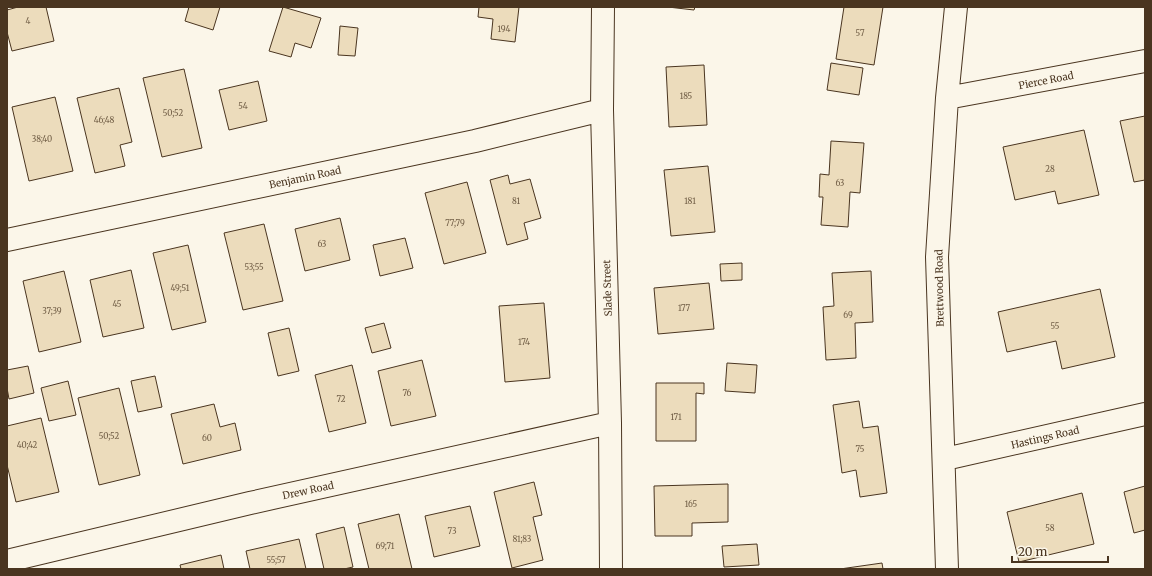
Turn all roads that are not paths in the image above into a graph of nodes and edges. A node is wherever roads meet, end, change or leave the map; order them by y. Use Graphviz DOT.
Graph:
graph roads {
  1 [pos="603,7"];
  2 [pos="956,7"];
  3 [pos="1145,61"];
  4 [pos="947,98"];
  5 [pos="602,110"];
  6 [pos="7,240"];
  7 [pos="1145,414"];
  8 [pos="610,423"];
  9 [pos="945,459"];
  10 [pos="7,561"];
  11 [pos="611,569"];
  12 [pos="947,569"];
  1 -- 5 [label="street, Slade Street"];
  2 -- 4 [label="street, Brettwood Road"];
  3 -- 4 [label="street, Pierce Road"];
  4 -- 9 [label="street, Brettwood Road"];
  5 -- 6 [label="street, Benjamin Road"];
  5 -- 8 [label="street, Slade Street"];
  7 -- 9 [label="street, Hastings Road"];
  8 -- 10 [label="street, Drew Road"];
  8 -- 11 [label="street, Slade Street"];
  9 -- 12 [label="street, Brettwood Road"];
}
